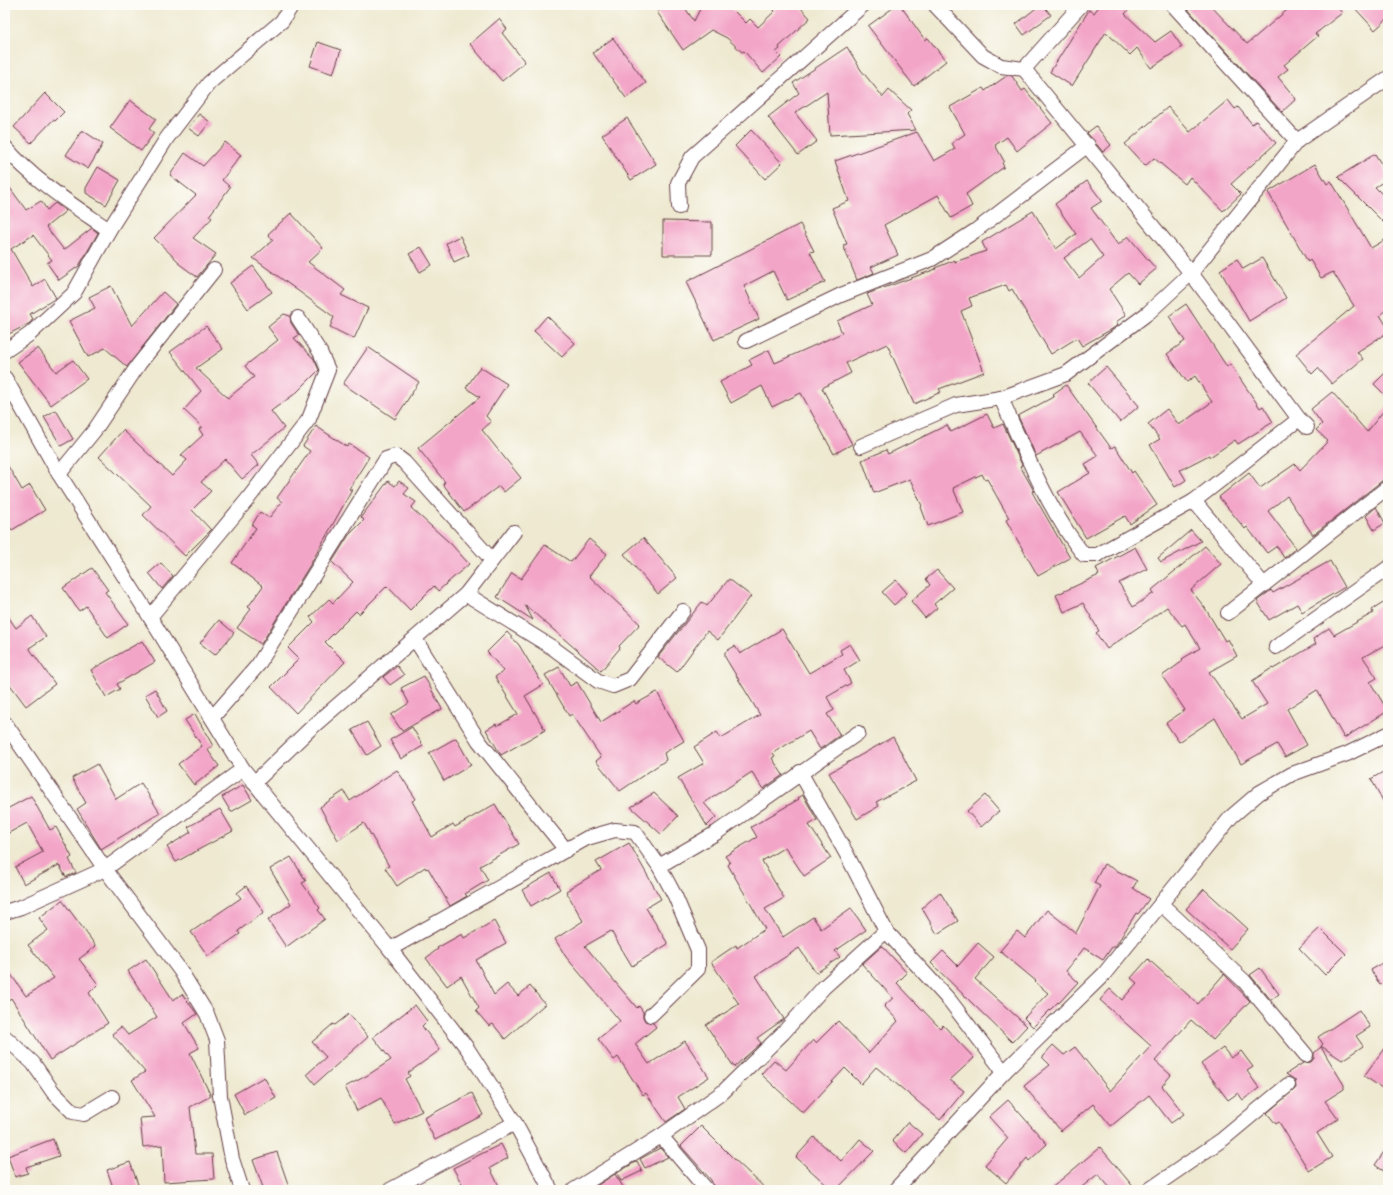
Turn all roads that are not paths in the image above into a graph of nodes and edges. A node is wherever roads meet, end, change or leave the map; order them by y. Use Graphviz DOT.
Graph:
graph roads {
  1 [pos="292,5"];
  2 [pos="863,5"];
  3 [pos="935,5"];
  4 [pos="1081,5"];
  5 [pos="1173,5"];
  6 [pos="1024,69"];
  7 [pos="1388,78"];
  8 [pos="1297,142"];
  9 [pos="1088,145"];
  10 [pos="5,147"];
  11 [pos="679,207"];
  12 [pos="109,230"];
  13 [pos="214,270"];
  14 [pos="1191,272"];
  15 [pos="298,318"];
  16 [pos="746,341"];
  17 [pos="5,350"];
  18 [pos="5,378"];
  19 [pos="1001,398"];
  20 [pos="861,446"];
  21 [pos="59,474"];
  22 [pos="1388,487"];
  23 [pos="1194,501"];
  24 [pos="514,532"];
  25 [pos="492,560"];
  26 [pos="1388,568"];
  27 [pos="1264,585"];
  28 [pos="466,594"];
  29 [pos="683,611"];
  30 [pos="1228,613"];
  31 [pos="150,617"];
  32 [pos="414,640"];
  33 [pos="1276,647"];
  34 [pos="212,718"];
  35 [pos="5,723"];
  36 [pos="858,733"];
  37 [pos="1388,734"];
  38 [pos="243,769"];
  39 [pos="800,772"];
  40 [pos="254,783"];
  41 [pos="566,850"];
  42 [pos="659,866"];
  43 [pos="105,869"];
  44 [pos="1161,904"];
  45 [pos="5,912"];
  46 [pos="886,931"];
  47 [pos="390,949"];
  48 [pos="651,1015"];
  49 [pos="6,1040"];
  50 [pos="1306,1055"];
  51 [pos="1004,1072"];
  52 [pos="1288,1085"];
  53 [pos="112,1098"];
  54 [pos="515,1123"];
  55 [pos="661,1136"];
  56 [pos="242,1190"];
  57 [pos="390,1190"];
  58 [pos="551,1190"];
  59 [pos="574,1190"];
  60 [pos="707,1190"];
  61 [pos="895,1190"];
  62 [pos="1149,1190"];
  1 -- 12 [label="street"];
  2 -- 11 [label="street"];
  3 -- 6 [label="street"];
  4 -- 6 [label="street"];
  5 -- 8 [label="street"];
  6 -- 9 [label="street"];
  7 -- 8 [label="street"];
  8 -- 14 [label="street"];
  9 -- 14 [label="street"];
  9 -- 16 [label="street"];
  10 -- 12 [label="street"];
  12 -- 17 [label="street"];
  13 -- 21 [label="street"];
  14 -- 19 [label="street"];
  14 -- 23 [label="street"];
  15 -- 31 [label="street"];
  18 -- 21 [label="street"];
  19 -- 20 [label="street"];
  19 -- 23 [label="street"];
  21 -- 31 [label="street"];
  22 -- 27 [label="street"];
  23 -- 27 [label="street"];
  24 -- 25 [label="street"];
  25 -- 28 [label="street"];
  25 -- 34 [label="street"];
  26 -- 33 [label="street"];
  27 -- 30 [label="street"];
  28 -- 29 [label="street"];
  28 -- 32 [label="street"];
  31 -- 34 [label="street"];
  32 -- 40 [label="street"];
  32 -- 41 [label="street"];
  34 -- 38 [label="street"];
  35 -- 43 [label="street"];
  36 -- 39 [label="street"];
  37 -- 44 [label="street"];
  38 -- 40 [label="street"];
  38 -- 43 [label="street"];
  39 -- 42 [label="street"];
  39 -- 46 [label="street"];
  40 -- 47 [label="street"];
  41 -- 42 [label="street"];
  41 -- 47 [label="street"];
  42 -- 48 [label="street"];
  43 -- 45 [label="street"];
  43 -- 56 [label="street"];
  44 -- 50 [label="street"];
  44 -- 51 [label="street"];
  46 -- 51 [label="street"];
  46 -- 55 [label="street"];
  47 -- 54 [label="street"];
  49 -- 53 [label="street"];
  51 -- 61 [label="street"];
  52 -- 62 [label="street"];
  54 -- 57 [label="street"];
  54 -- 58 [label="street"];
  55 -- 59 [label="street"];
  55 -- 60 [label="street"];
}
